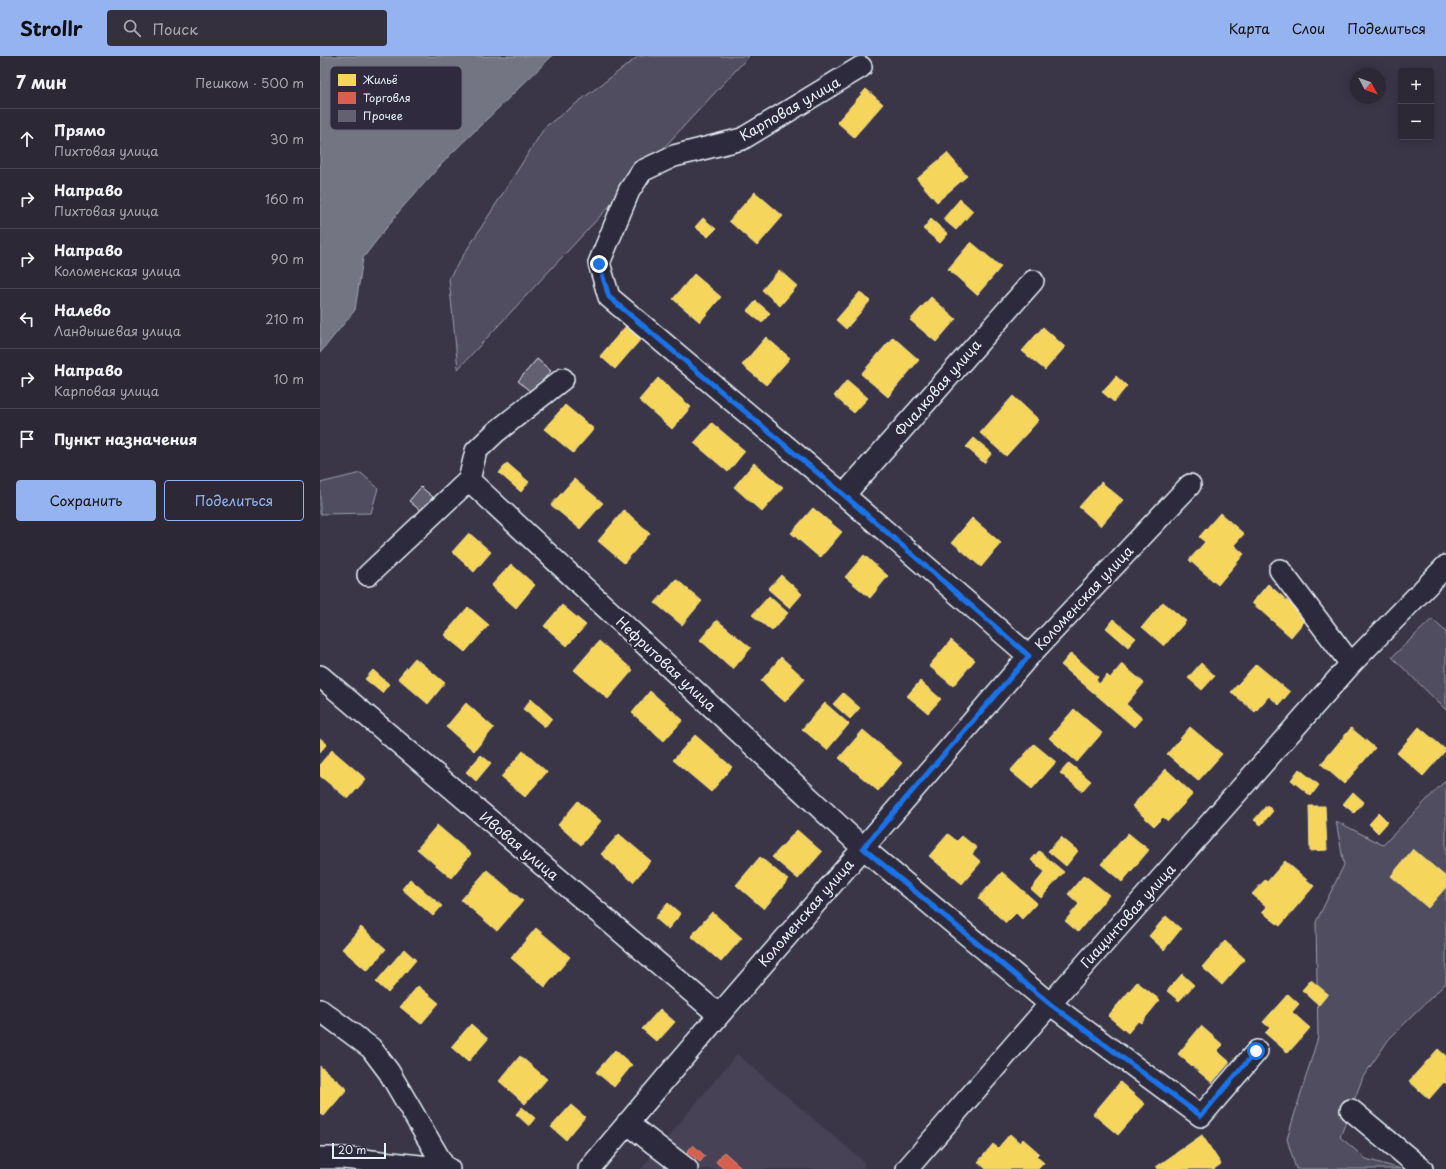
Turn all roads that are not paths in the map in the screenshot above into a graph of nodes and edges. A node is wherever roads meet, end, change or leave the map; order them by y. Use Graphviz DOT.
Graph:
graph roads {
  1 [pos="861,67"];
  2 [pos="1033,281"];
  3 [pos="563,379"];
  4 [pos="469,480"];
  5 [pos="1190,484"];
  6 [pos="844,495"];
  7 [pos="1446,566"];
  8 [pos="1280,570"];
  9 [pos="368,575"];
  10 [pos="1029,656"];
  11 [pos="1351,664"];
  12 [pos="320,676"];
  13 [pos="863,848"];
  14 [pos="1050,1004"];
  15 [pos="320,1010"];
  16 [pos="719,1015"];
  17 [pos="1256,1051"];
  18 [pos="1352,1110"];
  19 [pos="627,1123"];
  20 [pos="320,1158"];
  21 [pos="447,1169"];
  22 [pos="589,1169"];
  23 [pos="687,1169"];
  24 [pos="907,1169"];
  25 [pos="1422,1169"];
  1 -- 6 [label="street, Карповая улица"];
  2 -- 6 [label="street, Фиалковая улица"];
  3 -- 4 [label="street"];
  4 -- 9 [label="street"];
  4 -- 13 [label="street, Нефритовая улица"];
  5 -- 10 [label="street, Коломенская улица"];
  6 -- 10 [label="street"];
  7 -- 11 [label="street, Гиацинтовая улица"];
  8 -- 11 [label="street"];
  10 -- 13 [label="street, Коломенская улица"];
  11 -- 14 [label="street, Гиацинтовая улица"];
  12 -- 16 [label="street, Ивовая улица"];
  13 -- 14 [label="street, Нефритовая улица"];
  13 -- 16 [label="street, Коломенская улица"];
  14 -- 17 [label="street, Нефритовая улица"];
  14 -- 24 [label="street, Гиацинтовая улица"];
  15 -- 21 [label="street"];
  16 -- 19 [label="street, Коломенская улица"];
  18 -- 25 [label="street"];
  19 -- 22 [label="street, Коломенская улица"];
  19 -- 23 [label="street"];
  20 -- 21 [label="street"];
}
